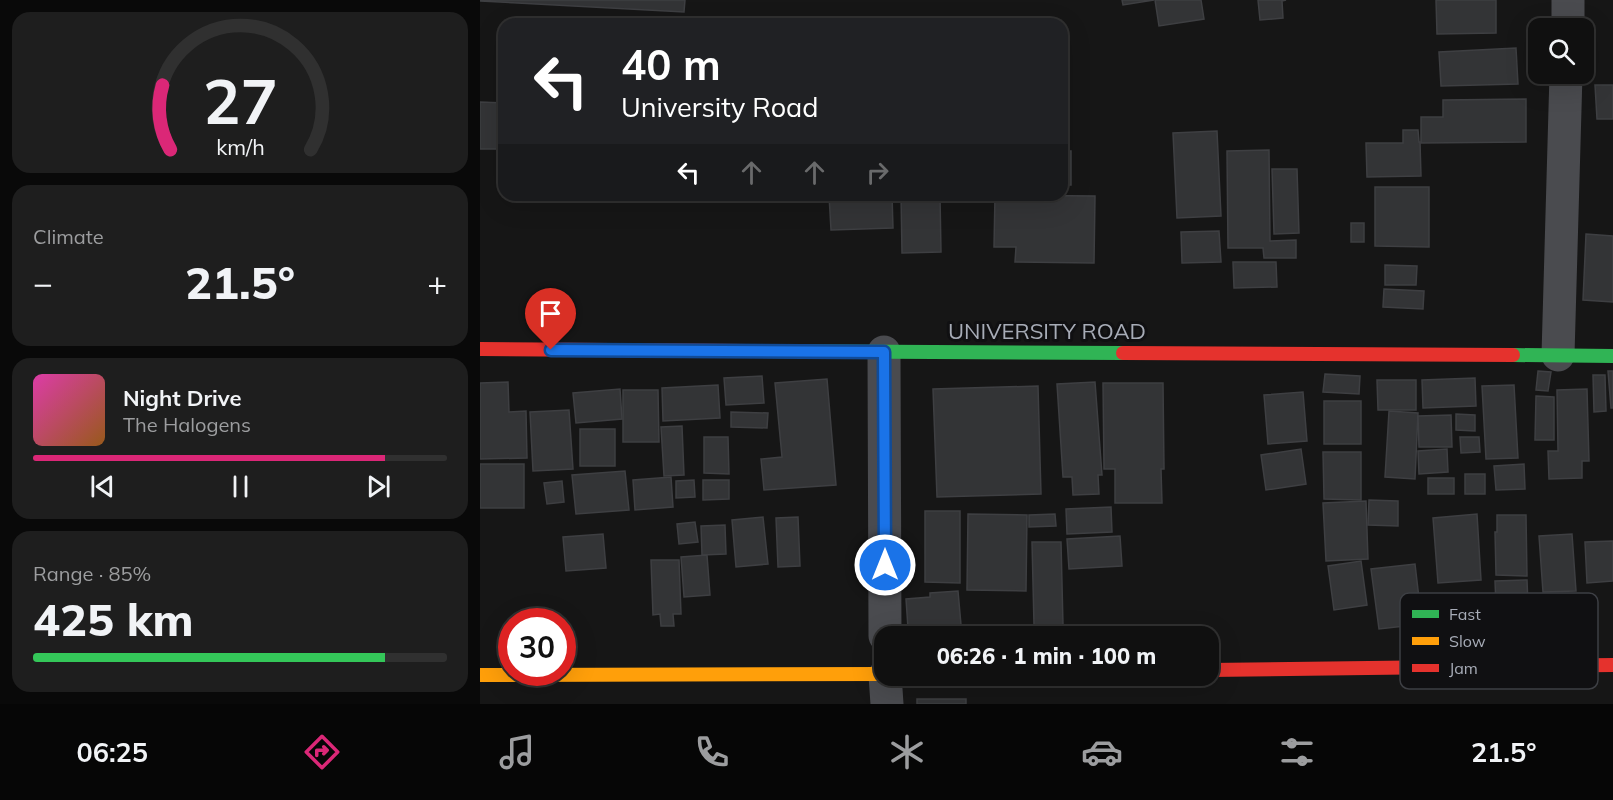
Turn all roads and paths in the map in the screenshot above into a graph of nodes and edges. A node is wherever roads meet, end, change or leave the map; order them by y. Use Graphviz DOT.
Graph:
graph roads {
  1 [pos="1568,0"];
  2 [pos="1568,18"];
  3 [pos="1566,84"];
  4 [pos="480,349"];
  5 [pos="884,352"];
  6 [pos="1558,355"];
  7 [pos="1613,356"];
  8 [pos="885,626"];
  9 [pos="1598,665"];
  10 [pos="1613,665"];
  11 [pos="1400,668"];
  12 [pos="1219,670"];
  13 [pos="874,674"];
  14 [pos="480,675"];
  15 [pos="886,686"];
  16 [pos="887,704"];
  1 -- 2 [label="street"];
  3 -- 6 [label="street"];
  4 -- 5 [label="street, UNIVERSITY ROAD"];
  5 -- 6 [label="street, UNIVERSITY ROAD"];
  5 -- 8 [label="street"];
  6 -- 7 [label="street, UNIVERSITY ROAD"];
  9 -- 10 [label="street"];
  11 -- 12 [label="street"];
  13 -- 14 [label="street"];
  15 -- 16 [label="street"];
}
